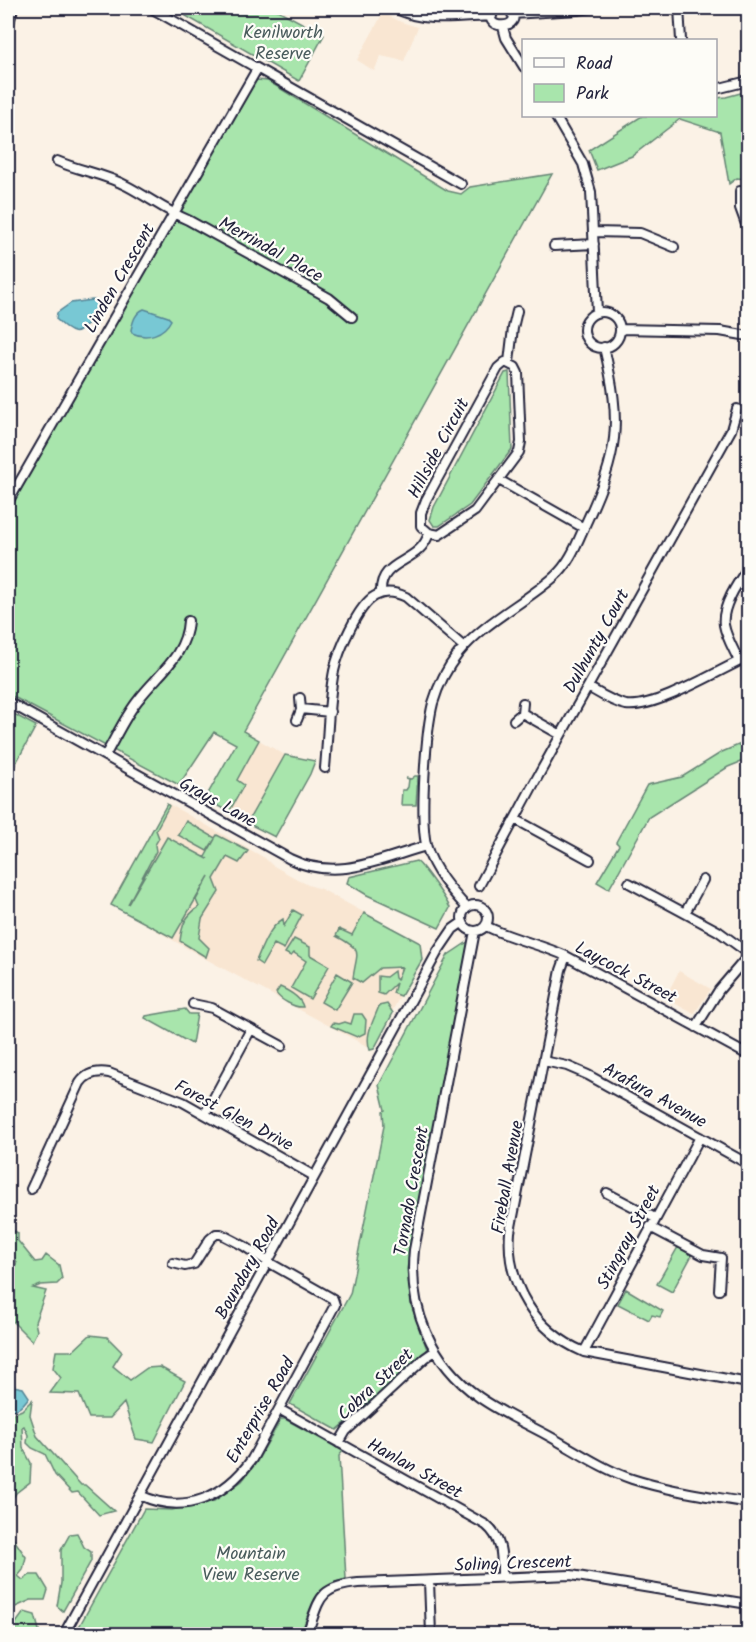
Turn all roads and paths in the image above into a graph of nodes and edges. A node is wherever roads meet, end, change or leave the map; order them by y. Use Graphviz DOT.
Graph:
graph roads {
  1 [pos="13,8"];
  2 [pos="151,8"];
  3 [pos="394,8"];
  4 [pos="497,8"];
  5 [pos="591,8"];
  6 [pos="679,8"];
  7 [pos="510,11"];
  8 [pos="492,16"];
  9 [pos="8,27"];
  10 [pos="503,27"];
  11 [pos="681,39"];
  12 [pos="522,64"];
  13 [pos="257,69"];
  14 [pos="748,81"];
  15 [pos="717,89"];
  16 [pos="556,117"];
  17 [pos="57,161"];
  18 [pos="461,184"];
  19 [pos="740,191"];
  20 [pos="172,214"];
  21 [pos="748,230"];
  22 [pos="594,232"];
  23 [pos="594,244"];
  24 [pos="554,246"];
  25 [pos="674,247"];
  26 [pos="517,311"];
  27 [pos="597,312"];
  28 [pos="352,317"];
  29 [pos="620,329"];
  30 [pos="748,336"];
  31 [pos="604,347"];
  32 [pos="509,363"];
  33 [pos="737,409"];
  34 [pos="499,480"];
  35 [pos="8,502"];
  36 [pos="584,528"];
  37 [pos="429,533"];
  38 [pos="748,568"];
  39 [pos="381,593"];
  40 [pos="188,621"];
  41 [pos="464,647"];
  42 [pos="748,657"];
  43 [pos="739,661"];
  44 [pos="588,687"];
  45 [pos="300,698"];
  46 [pos="8,702"];
  47 [pos="523,703"];
  48 [pos="301,709"];
  49 [pos="330,712"];
  50 [pos="522,713"];
  51 [pos="297,720"];
  52 [pos="514,720"];
  53 [pos="561,735"];
  54 [pos="105,756"];
  55 [pos="325,768"];
  56 [pos="515,819"];
  57 [pos="426,846"];
  58 [pos="590,860"];
  59 [pos="703,880"];
  60 [pos="628,883"];
  61 [pos="479,886"];
  62 [pos="467,908"];
  63 [pos="685,913"];
  64 [pos="463,922"];
  65 [pos="486,926"];
  66 [pos="475,931"];
  67 [pos="748,955"];
  68 [pos="566,956"];
  69 [pos="193,1004"];
  70 [pos="696,1027"];
  71 [pos="251,1029"];
  72 [pos="282,1046"];
  73 [pos="748,1055"];
  74 [pos="544,1061"];
  75 [pos="205,1114"];
  76 [pos="700,1137"];
  77 [pos="748,1164"];
  78 [pos="314,1176"];
  79 [pos="31,1189"];
  80 [pos="608,1193"];
  81 [pos="655,1218"];
  82 [pos="650,1227"];
  83 [pos="268,1262"];
  84 [pos="173,1263"];
  85 [pos="719,1290"];
  86 [pos="435,1351"];
  87 [pos="584,1352"];
  88 [pos="748,1383"];
  89 [pos="279,1409"];
  90 [pos="339,1443"];
  91 [pos="140,1495"];
  92 [pos="748,1503"];
  93 [pos="502,1577"];
  94 [pos="429,1581"];
  95 [pos="748,1604"];
  96 [pos="748,1627"];
  97 [pos="64,1635"];
  98 [pos="307,1635"];
  99 [pos="431,1635"];
  100 [pos="747,1635"];
  1 -- 9 [label="street"];
  2 -- 13 [label="street"];
  3 -- 8 [label="street"];
  4 -- 8 [label="street"];
  5 -- 7 [label="street"];
  6 -- 11 [label="street"];
  7 -- 10 [label="street"];
  8 -- 10 [label="street"];
  10 -- 12 [label="street"];
  13 -- 18 [label="street"];
  13 -- 20 [label="street, Linden Crescent"];
  14 -- 15 [label="street"];
  16 -- 22 [label="street"];
  17 -- 20 [label="street, Merrindal Place"];
  19 -- 21 [label="street"];
  20 -- 28 [label="street, Merrindal Place"];
  20 -- 35 [label="street, Linden Crescent"];
  22 -- 23 [label="street"];
  22 -- 25 [label="street"];
  23 -- 24 [label="street"];
  23 -- 27 [label="street"];
  26 -- 32 [label="street"];
  27 -- 29 [label="street"];
  27 -- 31 [label="street"];
  29 -- 30 [label="street"];
  29 -- 31 [label="street"];
  31 -- 36 [label="street"];
  32 -- 34 [label="street"];
  32 -- 37 [label="street, Hillside Circuit"];
  33 -- 44 [label="street, Dulhunty Court"];
  34 -- 36 [label="street"];
  34 -- 37 [label="street"];
  36 -- 41 [label="street"];
  37 -- 39 [label="street"];
  38 -- 43 [label="street"];
  39 -- 41 [label="street"];
  39 -- 49 [label="street"];
  40 -- 54 [label="street"];
  41 -- 57 [label="street"];
  42 -- 43 [label="street"];
  43 -- 44 [label="street"];
  44 -- 53 [label="street, Dulhunty Court"];
  45 -- 48 [label="street"];
  46 -- 54 [label="street, Grays Lane"];
  47 -- 50 [label="street"];
  48 -- 49 [label="street"];
  48 -- 51 [label="street"];
  49 -- 55 [label="street"];
  50 -- 52 [label="street"];
  50 -- 53 [label="street"];
  53 -- 56 [label="street, Dulhunty Court"];
  54 -- 57 [label="street, Grays Lane"];
  56 -- 58 [label="street"];
  56 -- 61 [label="street, Dulhunty Court"];
  57 -- 62 [label="street"];
  59 -- 63 [label="street"];
  60 -- 63 [label="street"];
  62 -- 64 [label="street"];
  62 -- 65 [label="street"];
  63 -- 67 [label="street"];
  64 -- 66 [label="street"];
  64 -- 78 [label="street, Boundary Road"];
  65 -- 66 [label="street"];
  65 -- 68 [label="street, Laycock Street"];
  66 -- 86 [label="street, Tornado Crescent"];
  67 -- 70 [label="street"];
  68 -- 70 [label="street, Laycock Street"];
  68 -- 74 [label="street, Fireball Avenue"];
  69 -- 71 [label="street"];
  70 -- 73 [label="street, Laycock Street"];
  71 -- 72 [label="street"];
  71 -- 75 [label="street"];
  74 -- 76 [label="street, Arafura Avenue"];
  74 -- 87 [label="street, Fireball Avenue"];
  75 -- 78 [label="street, Forest Glen Drive"];
  75 -- 79 [label="street, Forest Glen Drive"];
  76 -- 77 [label="street, Arafura Avenue"];
  76 -- 81 [label="street, Stingray Street"];
  78 -- 83 [label="street, Boundary Road"];
  80 -- 81 [label="street"];
  81 -- 82 [label="street, Stingray Street"];
  82 -- 85 [label="street"];
  82 -- 87 [label="street, Stingray Street"];
  83 -- 84 [label="street"];
  83 -- 89 [label="street, Enterprise Road"];
  83 -- 91 [label="street, Boundary Road"];
  86 -- 90 [label="street, Cobra Street"];
  86 -- 92 [label="street, Tornado Crescent"];
  87 -- 88 [label="street, Fireball Avenue"];
  89 -- 90 [label="street, Hanlan Street"];
  89 -- 91 [label="street, Enterprise Road"];
  90 -- 93 [label="street, Hanlan Street"];
  91 -- 97 [label="street, Boundary Road"];
  93 -- 94 [label="street, Soling Crescent"];
  93 -- 95 [label="street, Soling Crescent"];
  94 -- 98 [label="street, Soling Crescent"];
  94 -- 99 [label="street"];
  96 -- 100 [label="street"];
}
